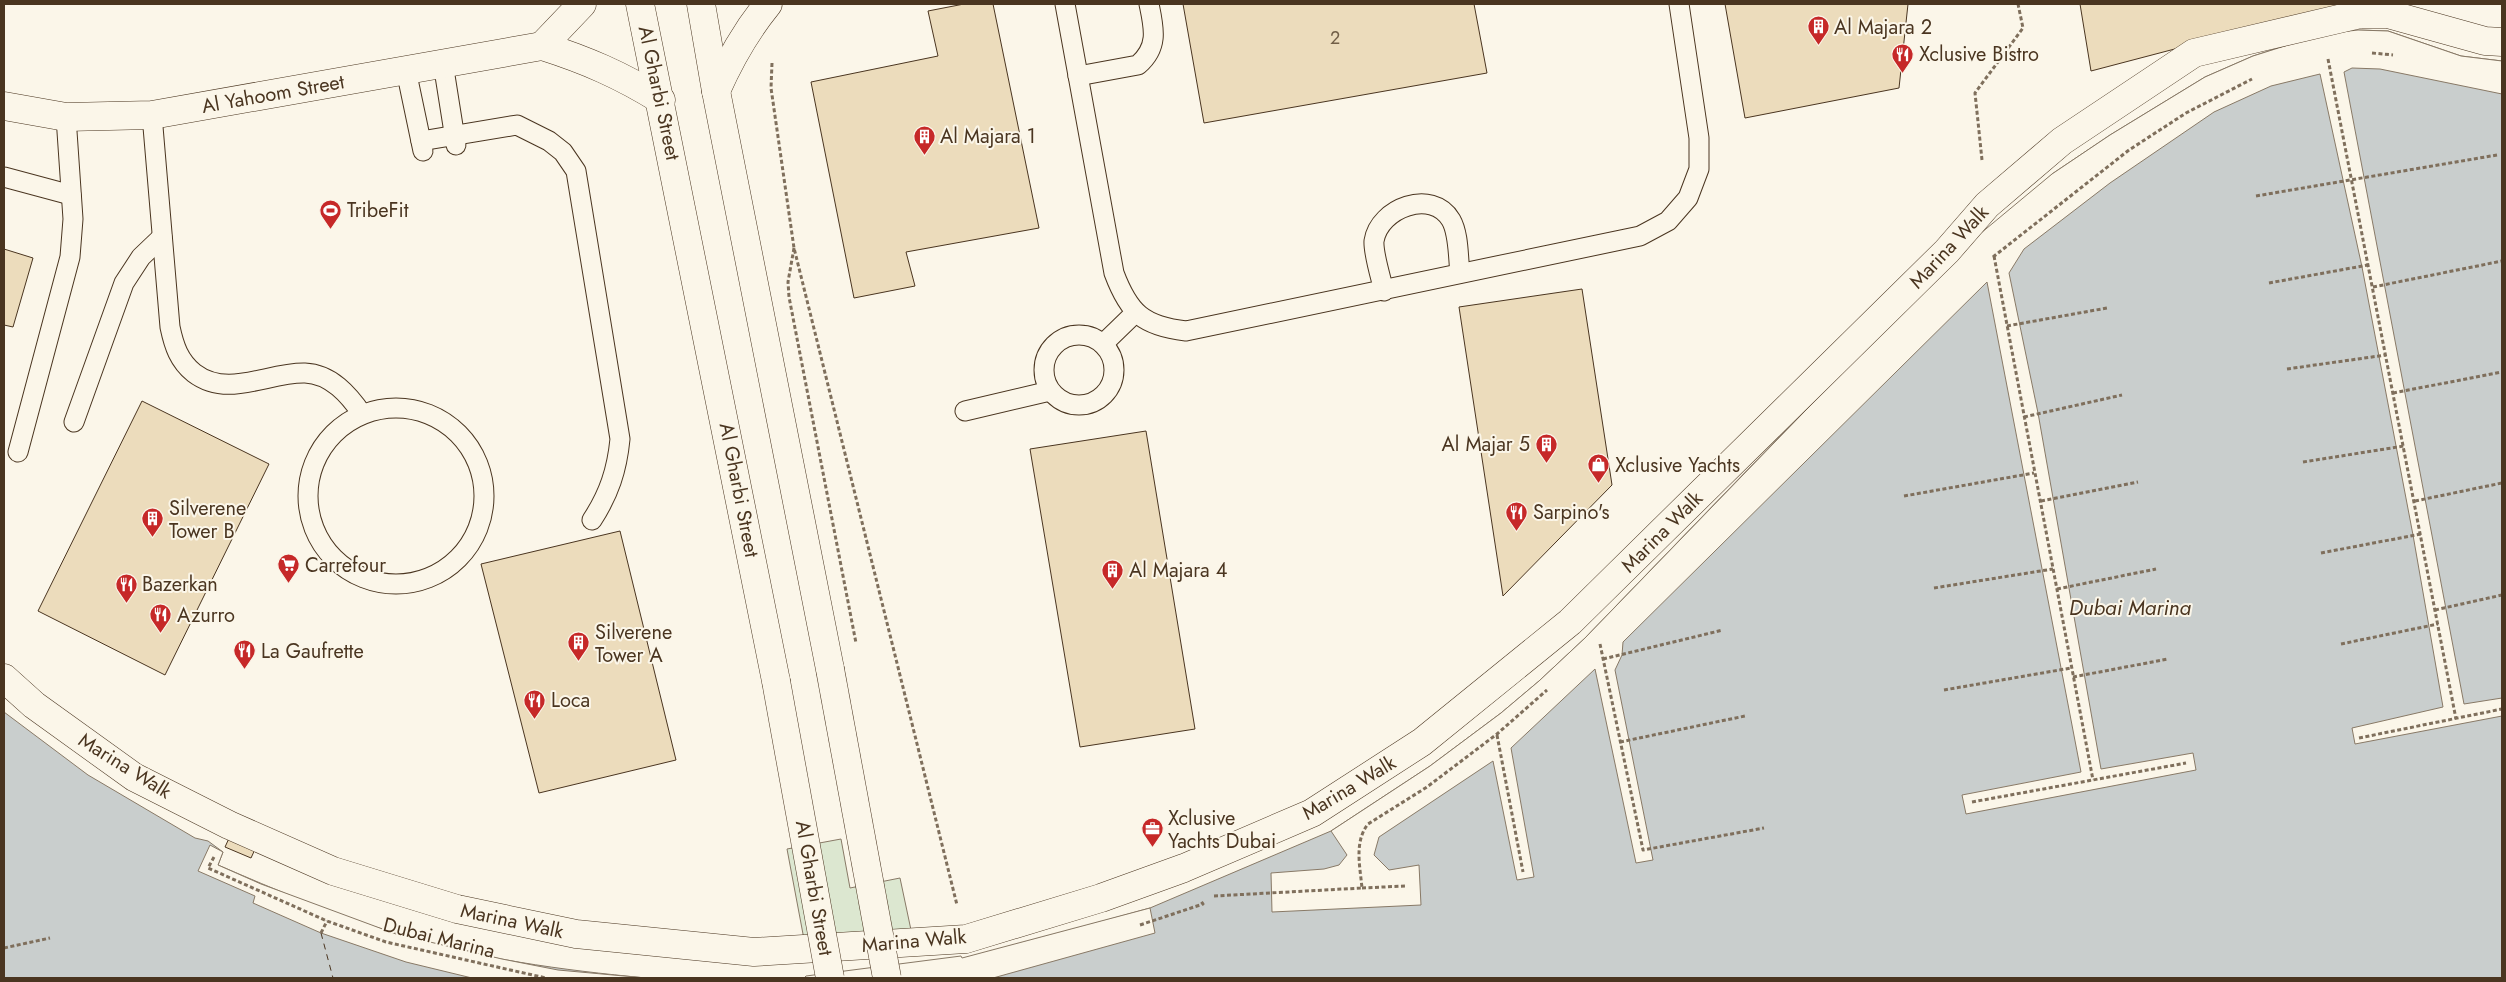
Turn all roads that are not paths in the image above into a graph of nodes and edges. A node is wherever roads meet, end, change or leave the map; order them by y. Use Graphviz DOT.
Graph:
graph roads {
  1 [pos="582,4"];
  2 [pos="640,4"];
  3 [pos="701,4"];
  4 [pos="768,4"];
  5 [pos="1065,4"];
  6 [pos="1149,4"];
  7 [pos="1679,4"];
  8 [pos="2502,42"];
  9 [pos="542,46"];
  10 [pos="443,63"];
  11 [pos="406,70"];
  12 [pos="1078,76"];
  13 [pos="716,91"];
  14 [pos="661,100"];
  15 [pos="4,106"];
  16 [pos="152,116"];
  17 [pos="66,117"];
  18 [pos="455,140"];
  19 [pos="4,177"];
  20 [pos="71,194"];
  21 [pos="162,237"];
  22 [pos="1460,273"];
  23 [pos="1384,291"];
  24 [pos="1135,313"];
  25 [pos="1103,344"];
  26 [pos="1050,391"];
  27 [pos="965,411"];
  28 [pos="362,414"];
  29 [pos="74,422"];
  30 [pos="18,452"];
  31 [pos="592,520"];
  32 [pos="4,678"];
  33 [pos="830,978"];
  34 [pos="887,978"];
  1 -- 9 [label="street"];
  2 -- 14 [label="street, Al Gharbi Street"];
  3 -- 13 [label="street"];
  4 -- 13 [label="street"];
  5 -- 12 [label="lane"];
  6 -- 12 [label="lane"];
  7 -- 22 [label="lane"];
  8 -- 32 [label="street, Marina Walk"];
  9 -- 10 [label="street, Al Yahoom Street"];
  9 -- 14 [label="street, Al Yahoom Street"];
  10 -- 11 [label="street, Al Yahoom Street"];
  10 -- 18 [label="lane"];
  11 -- 16 [label="street, Al Yahoom Street"];
  11 -- 18 [label="lane"];
  12 -- 24 [label="lane"];
  13 -- 34 [label="street, bridge"];
  14 -- 33 [label="street, Al Gharbi Street, bridge"];
  15 -- 17 [label="street, Al Yahoom Street"];
  16 -- 17 [label="street, Al Yahoom Street"];
  16 -- 21 [label="lane"];
  17 -- 20 [label="lane"];
  18 -- 31 [label="lane"];
  19 -- 20 [label="lane"];
  20 -- 30 [label="lane"];
  21 -- 28 [label="lane"];
  21 -- 29 [label="lane"];
  22 -- 23 [label="lane"];
  22 -- 23 [label="lane"];
  23 -- 24 [label="lane"];
  24 -- 25 [label="lane"];
  25 -- 26 [label="lane"];
  25 -- 26 [label="lane"];
  26 -- 27 [label="lane"];
  28 -- 28 [label="lane"];
}
